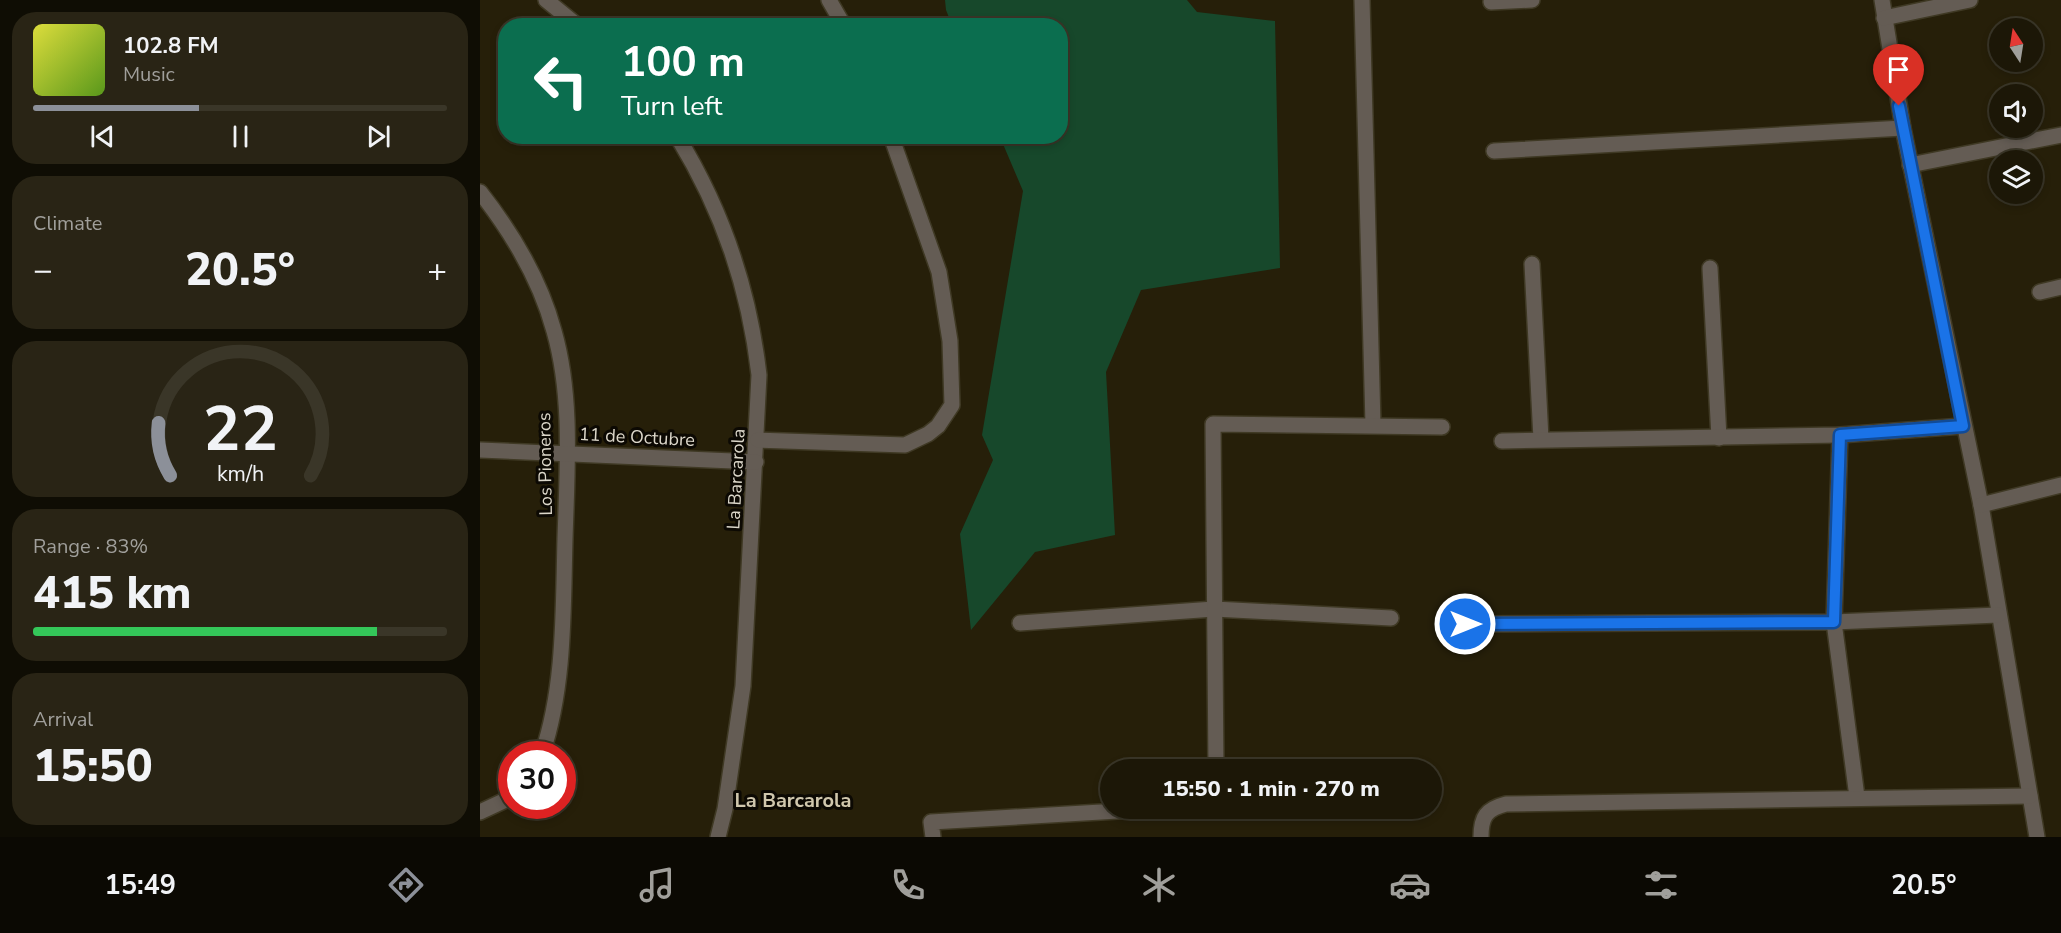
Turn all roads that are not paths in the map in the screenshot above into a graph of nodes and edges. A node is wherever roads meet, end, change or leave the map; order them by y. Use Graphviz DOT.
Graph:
graph roads {
  1 [pos="546,0"];
  2 [pos="829,0"];
  3 [pos="1362,0"];
  4 [pos="1532,0"];
  5 [pos="1882,0"];
  6 [pos="1971,0"];
  7 [pos="1491,2"];
  8 [pos="568,18"];
  9 [pos="839,18"];
  10 [pos="1884,18"];
  11 [pos="1903,128"];
  12 [pos="2061,135"];
  13 [pos="680,144"];
  14 [pos="894,144"];
  15 [pos="1494,151"];
  16 [pos="1910,165"];
  17 [pos="480,192"];
  18 [pos="1532,264"];
  19 [pos="1710,268"];
  20 [pos="2061,287"];
  21 [pos="2040,292"];
  22 [pos="1373,425"];
  23 [pos="1963,426"];
  24 [pos="1442,427"];
  25 [pos="1840,435"];
  26 [pos="1719,438"];
  27 [pos="1541,439"];
  28 [pos="758,440"];
  29 [pos="1502,441"];
  30 [pos="480,450"];
  31 [pos="568,453"];
  32 [pos="756,462"];
  33 [pos="2061,485"];
  34 [pos="1981,505"];
  35 [pos="1214,609"];
  36 [pos="1998,615"];
  37 [pos="1391,618"];
  38 [pos="1834,622"];
  39 [pos="1020,623"];
  40 [pos="1465,624"];
  41 [pos="545,741"];
  42 [pos="1216,759"];
  43 [pos="2030,796"];
  44 [pos="1857,797"];
  45 [pos="498,804"];
  46 [pos="480,812"];
  47 [pos="1100,812"];
  48 [pos="718,837"];
  49 [pos="933,837"];
  50 [pos="1481,837"];
  51 [pos="2037,837"];
  1 -- 8 [label="street"];
  2 -- 9 [label="street"];
  3 -- 22 [label="street"];
  4 -- 7 [label="street"];
  5 -- 10 [label="street"];
  6 -- 10 [label="street"];
  10 -- 11 [label="street"];
  11 -- 15 [label="street"];
  11 -- 16 [label="street"];
  12 -- 16 [label="street"];
  13 -- 28 [label="street, La Barcarola"];
  14 -- 28 [label="street"];
  16 -- 23 [label="street"];
  17 -- 31 [label="street, Los Pioneros"];
  18 -- 27 [label="street"];
  19 -- 26 [label="street"];
  20 -- 21 [label="street"];
  22 -- 24 [label="street"];
  22 -- 35 [label="street"];
  23 -- 25 [label="street"];
  23 -- 34 [label="street"];
  25 -- 26 [label="street"];
  25 -- 38 [label="street"];
  26 -- 27 [label="street"];
  27 -- 29 [label="street"];
  28 -- 32 [label="street, La Barcarola"];
  30 -- 31 [label="street, 11 de Octubre"];
  31 -- 32 [label="street, 11 de Octubre"];
  31 -- 41 [label="street, Los Pioneros"];
  32 -- 48 [label="street, La Barcarola"];
  33 -- 34 [label="street"];
  34 -- 36 [label="street"];
  35 -- 37 [label="street"];
  35 -- 39 [label="street"];
  35 -- 42 [label="street"];
  36 -- 38 [label="street"];
  36 -- 43 [label="street"];
  38 -- 40 [label="street"];
  38 -- 44 [label="street"];
  43 -- 44 [label="street"];
  43 -- 51 [label="street"];
  44 -- 50 [label="street"];
  45 -- 46 [label="street"];
  47 -- 49 [label="street"];
}
